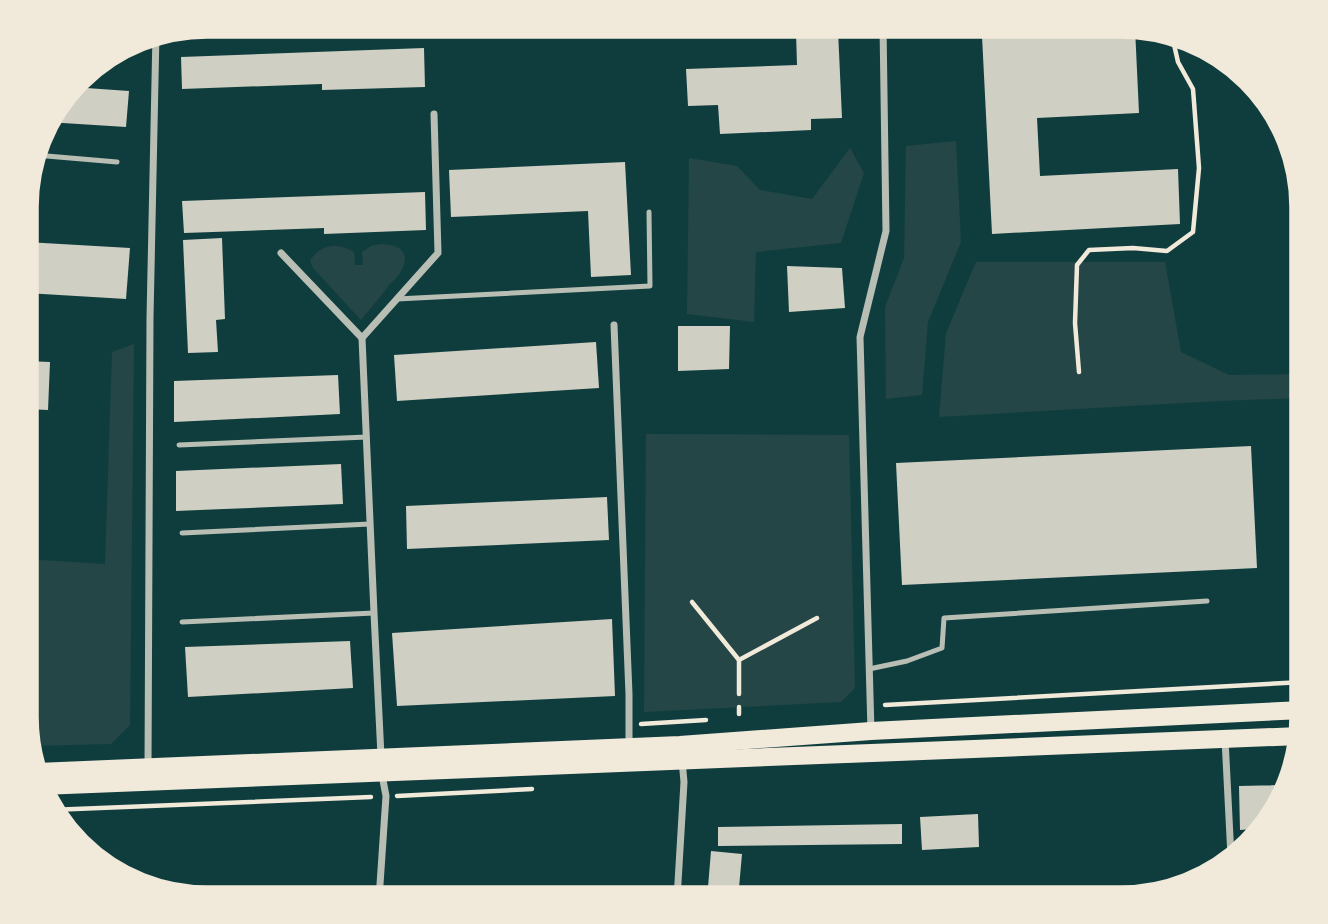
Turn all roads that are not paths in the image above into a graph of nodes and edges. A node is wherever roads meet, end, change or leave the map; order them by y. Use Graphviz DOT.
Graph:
graph roads {
  1 [pos="883,37"];
  2 [pos="156,45"];
  3 [pos="434,114"];
  4 [pos="45,156"];
  5 [pos="117,162"];
  6 [pos="649,212"];
  7 [pos="281,253"];
  8 [pos="397,299"];
  9 [pos="614,325"];
  10 [pos="362,338"];
  11 [pos="367,437"];
  12 [pos="179,445"];
  13 [pos="370,524"];
  14 [pos="182,533"];
  15 [pos="1206,601"];
  16 [pos="374,613"];
  17 [pos="182,622"];
  18 [pos="869,669"];
  19 [pos="1291,711"];
  20 [pos="871,731"];
  21 [pos="1290,736"];
  22 [pos="1226,739"];
  23 [pos="629,746"];
  24 [pos="681,753"];
  25 [pos="382,765"];
  26 [pos="148,768"];
  27 [pos="47,772"];
  28 [pos="51,785"];
  29 [pos="1231,847"];
  30 [pos="380,887"];
  31 [pos="678,887"];
  1 -- 18 [label="street"];
  2 -- 26 [label="street"];
  3 -- 8 [label="street"];
  4 -- 5 [label="lane"];
  6 -- 8 [label="lane"];
  7 -- 10 [label="street"];
  8 -- 10 [label="street"];
  9 -- 23 [label="street"];
  10 -- 11 [label="street"];
  11 -- 12 [label="lane"];
  11 -- 13 [label="street"];
  13 -- 14 [label="lane"];
  13 -- 16 [label="street"];
  15 -- 18 [label="lane"];
  16 -- 17 [label="lane"];
  16 -- 25 [label="street"];
  18 -- 20 [label="street"];
  19 -- 20 [label="main road"];
  20 -- 24 [label="main road"];
  21 -- 22 [label="main road"];
  22 -- 24 [label="main road"];
  22 -- 29 [label="street"];
  23 -- 24 [label="main road"];
  23 -- 25 [label="main road"];
  24 -- 25 [label="main road"];
  24 -- 31 [label="street"];
  25 -- 26 [label="main road"];
  25 -- 28 [label="main road"];
  25 -- 30 [label="street"];
  26 -- 27 [label="main road"];
}
